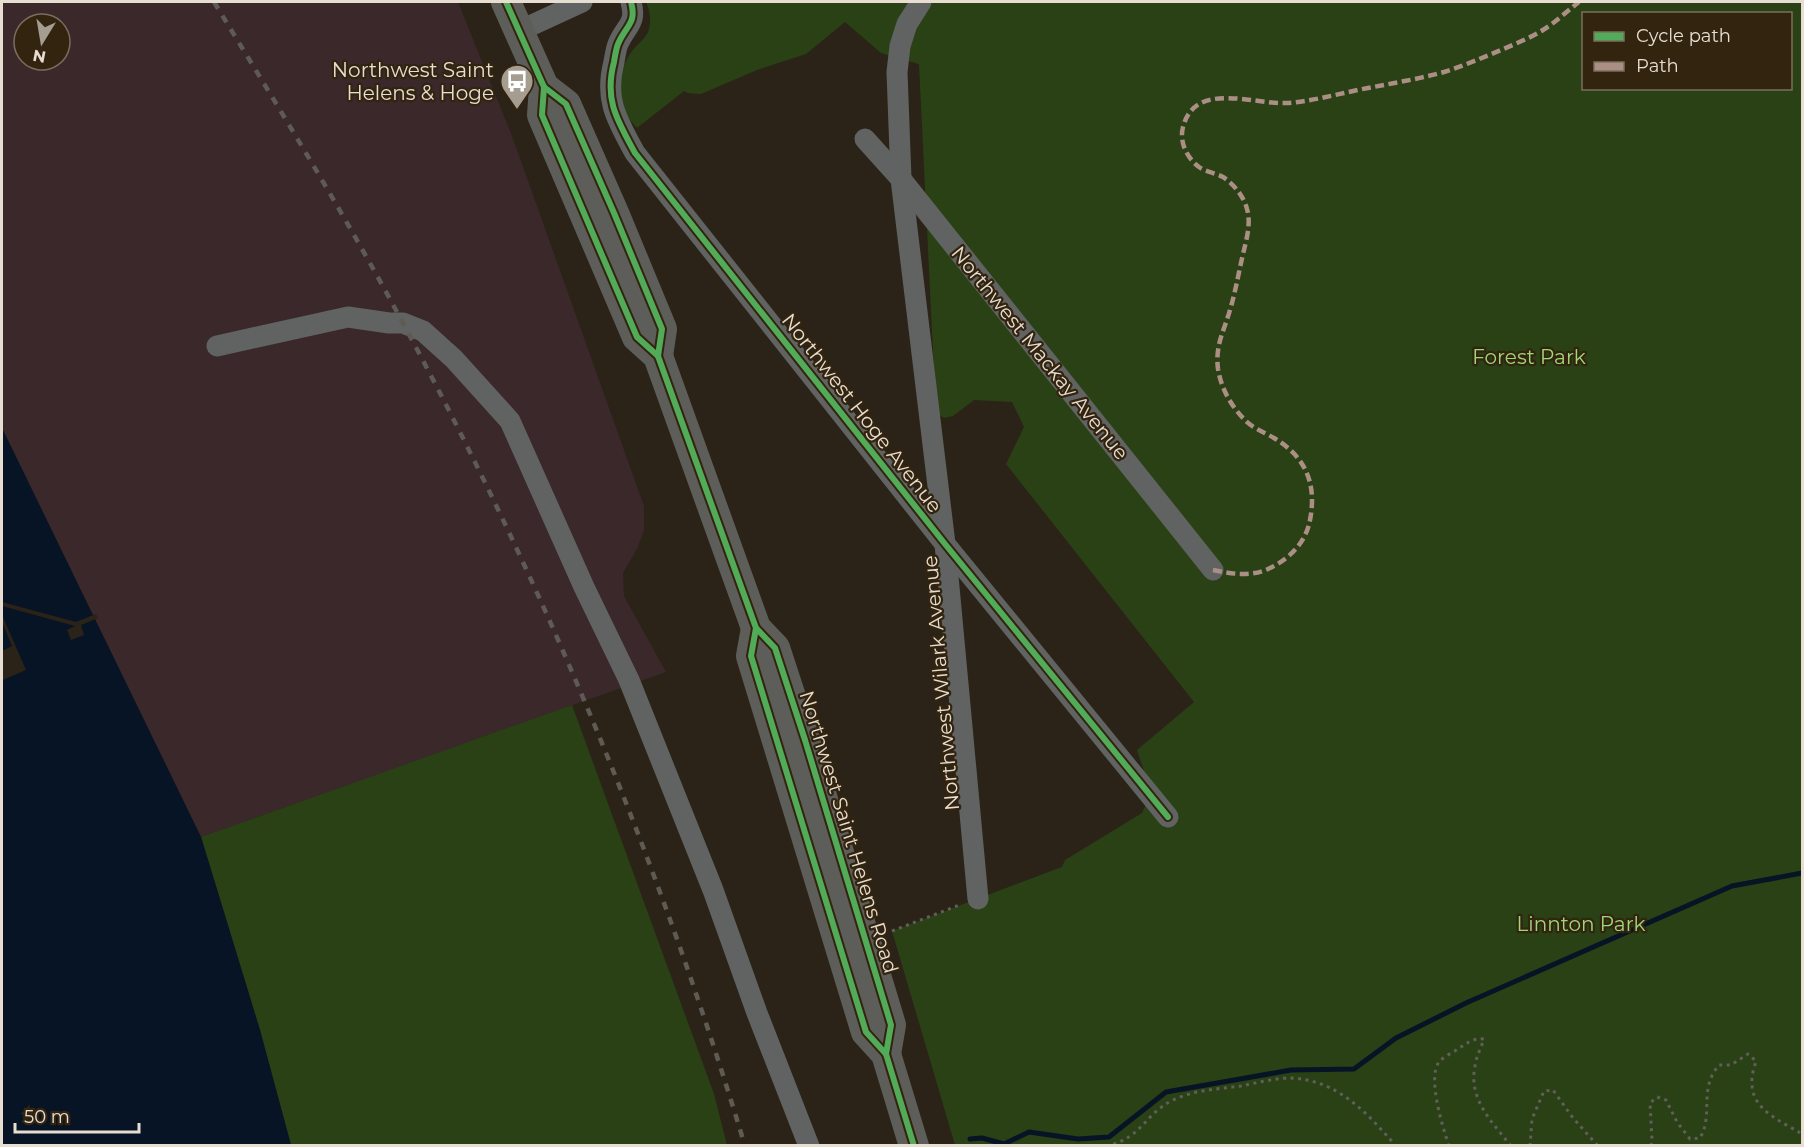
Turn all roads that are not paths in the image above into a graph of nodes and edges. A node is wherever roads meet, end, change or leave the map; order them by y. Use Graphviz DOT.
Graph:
graph roads {
  1 [pos="506,2"];
  2 [pos="582,2"];
  3 [pos="631,2"];
  4 [pos="921,2"];
  5 [pos="519,30"];
  6 [pos="865,139"];
  7 [pos="901,179"];
  8 [pos="217,346"];
  9 [pos="945,544"];
  10 [pos="1214,570"];
  11 [pos="1168,817"];
  12 [pos="978,898"];
  13 [pos="809,1146"];
  14 [pos="914,1146"];
  1 -- 5 [label="highway, Northwest Saint Helens Road"];
  2 -- 5 [label="street"];
  3 -- 9 [label="street, Northwest Hoge Avenue"];
  4 -- 7 [label="street, Northwest Wilark Avenue"];
  5 -- 14 [label="highway, Northwest Saint Helens Road"];
  6 -- 7 [label="street, Northwest Mackay Avenue"];
  7 -- 9 [label="street, Northwest Wilark Avenue"];
  7 -- 10 [label="street, Northwest Mackay Avenue"];
  8 -- 13 [label="street"];
  9 -- 11 [label="street, Northwest Hoge Avenue"];
  9 -- 12 [label="street, Northwest Wilark Avenue"];
}
